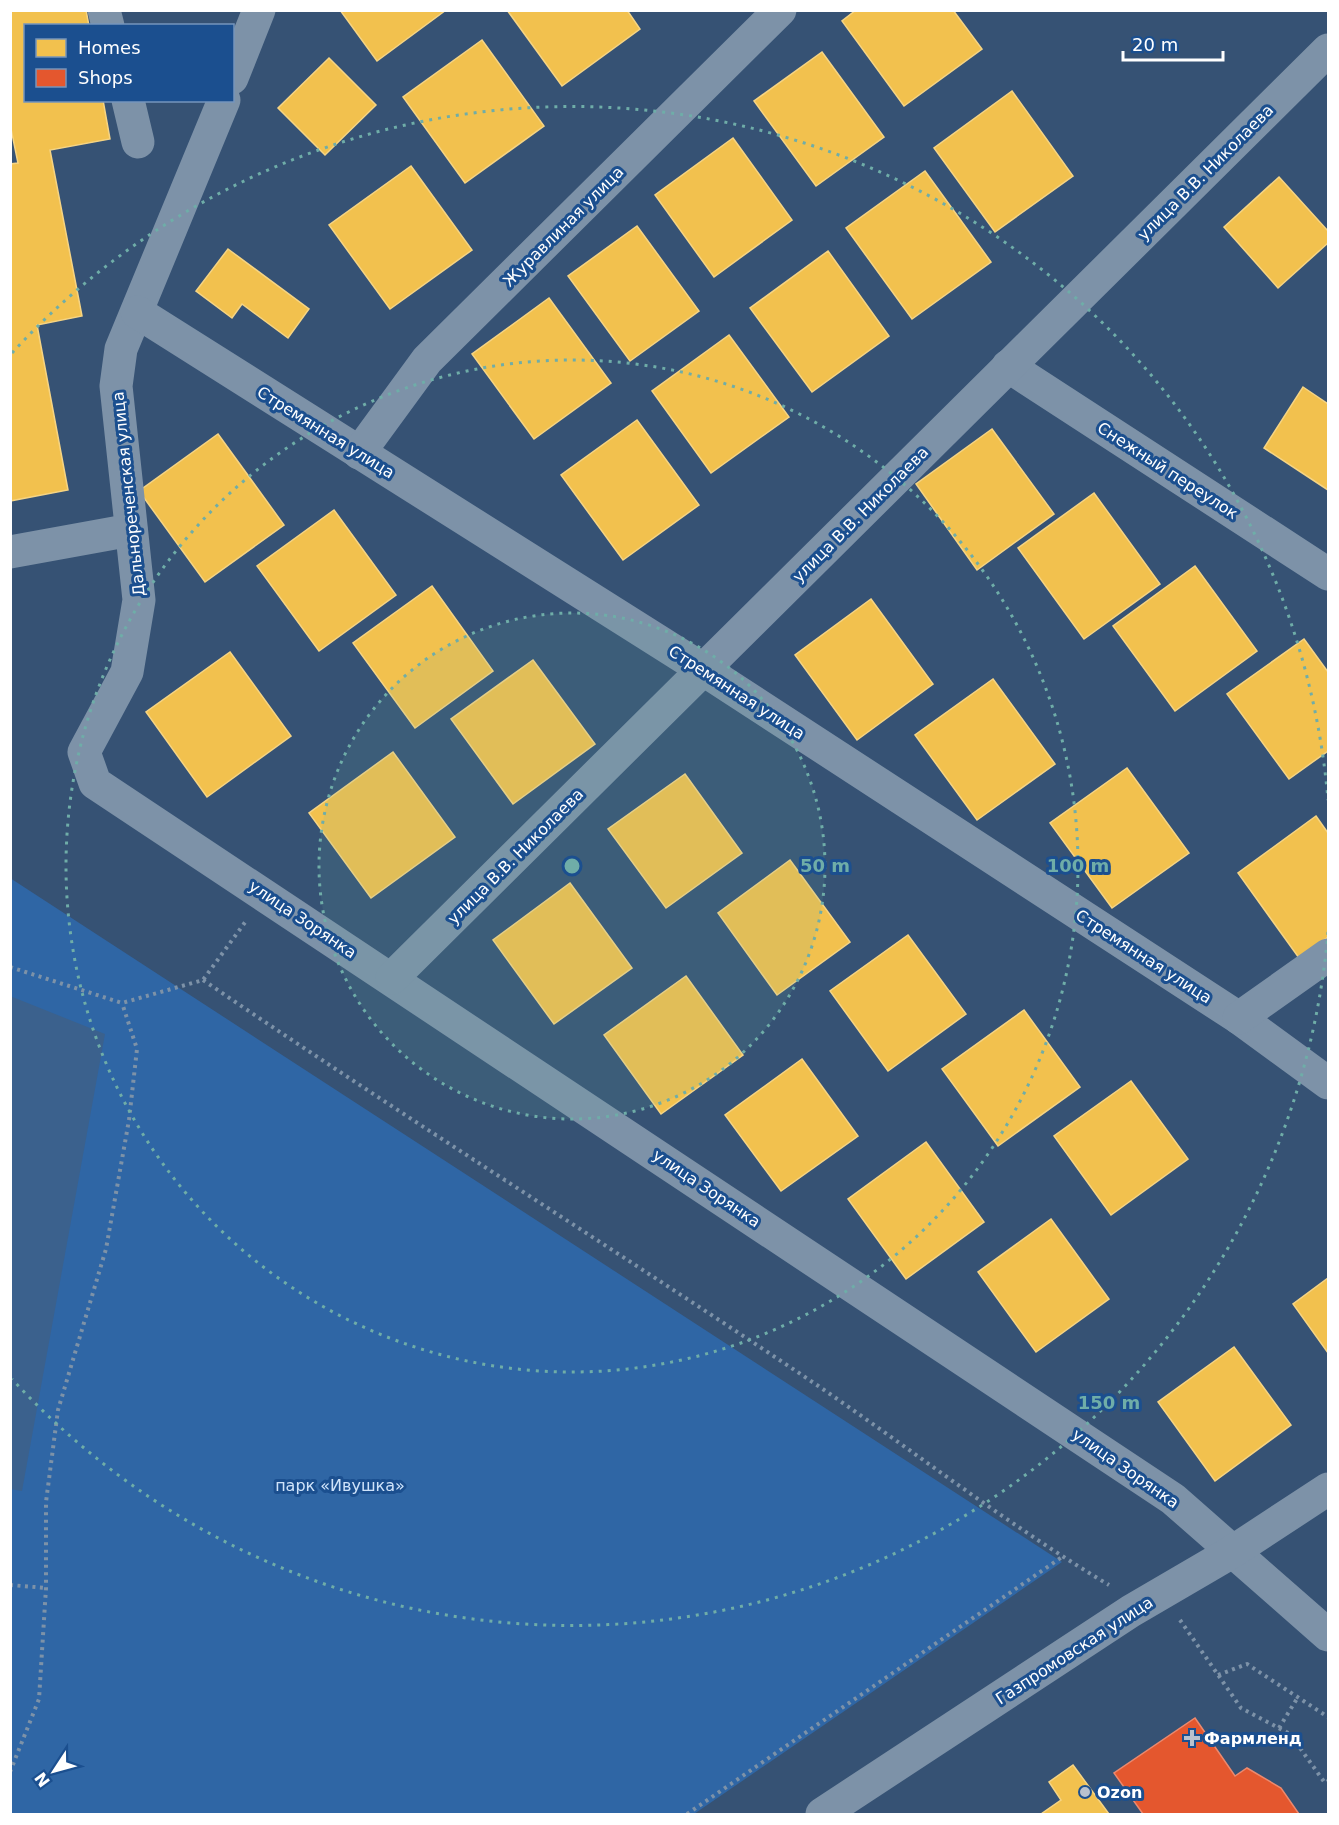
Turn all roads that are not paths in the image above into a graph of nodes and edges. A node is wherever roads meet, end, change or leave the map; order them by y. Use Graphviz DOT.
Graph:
graph roads {
  1 [pos="259,10"];
  2 [pos="780,10"];
  3 [pos="1323,66"];
  4 [pos="234,73"];
  5 [pos="128,102"];
  6 [pos="223,102"];
  7 [pos="138,142"];
  8 [pos="137,312"];
  9 [pos="1008,366"];
  10 [pos="359,453"];
  11 [pos="130,530"];
  12 [pos="10,552"];
  13 [pos="1329,574"];
  14 [pos="704,670"];
  15 [pos="84,752"];
  16 [pos="1329,956"];
  17 [pos="392,978"];
  18 [pos="1239,1018"];
  19 [pos="1329,1083"];
  20 [pos="1329,1489"];
  21 [pos="1232,1552"];
  22 [pos="1329,1635"];
  23 [pos="822,1815"];
  1 -- 4 [label="street"];
  2 -- 10 [label="street, Журавлиная улица"];
  3 -- 9 [label="street, улица В.В. Николаева"];
  5 -- 7 [label="street"];
  6 -- 8 [label="street, Дальнореченская улица"];
  8 -- 10 [label="street, Стремянная улица"];
  8 -- 11 [label="street, Дальнореченская улица"];
  9 -- 13 [label="street, Снежный переулок"];
  9 -- 14 [label="street, улица В.В. Николаева"];
  10 -- 14 [label="street, Стремянная улица"];
  11 -- 12 [label="street"];
  11 -- 15 [label="street, Дальнореченская улица"];
  14 -- 17 [label="street, улица В.В. Николаева"];
  14 -- 18 [label="street, Стремянная улица"];
  15 -- 17 [label="street, улица Зорянка"];
  16 -- 18 [label="street"];
  17 -- 21 [label="street, улица Зорянка"];
  18 -- 19 [label="street, Стремянная улица"];
  20 -- 21 [label="street, Газпромовская улица"];
  21 -- 22 [label="street, улица Зорянка"];
  21 -- 23 [label="street, Газпромовская улица"];
}
